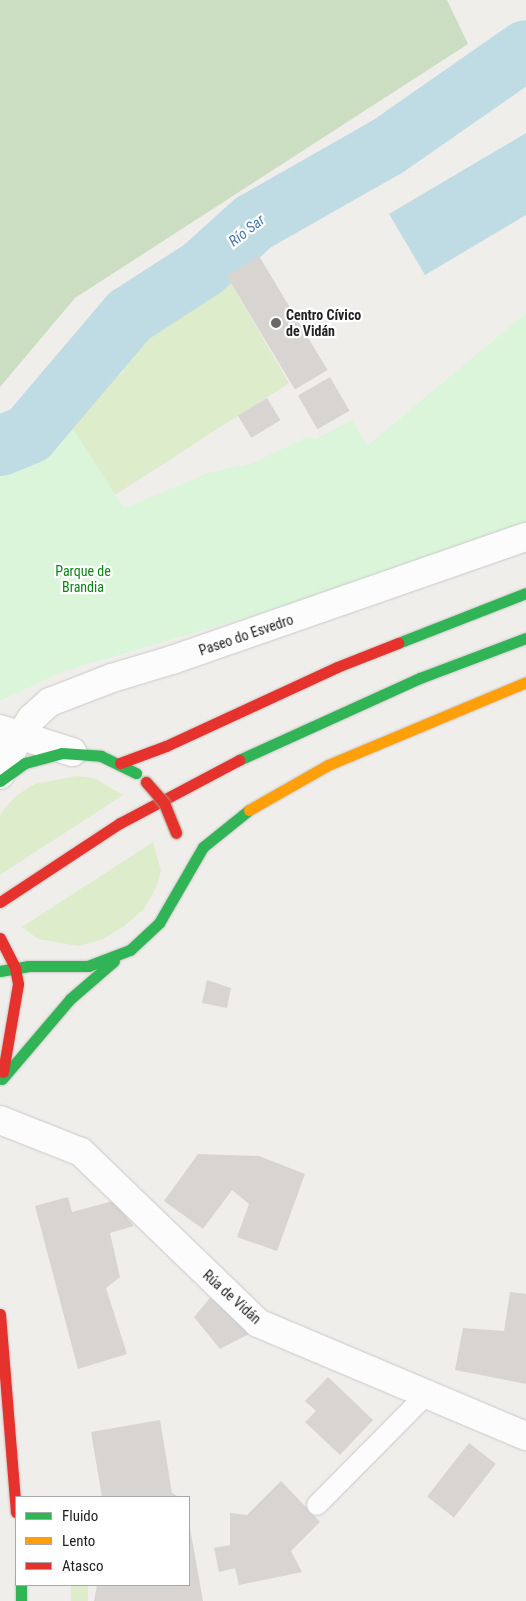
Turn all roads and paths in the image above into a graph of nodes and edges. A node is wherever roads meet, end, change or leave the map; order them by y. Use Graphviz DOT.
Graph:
graph roads {
  1 [pos="526,537"];
  2 [pos="526,593"];
  3 [pos="526,638"];
  4 [pos="526,682"];
  5 [pos="10,733"];
  6 [pos="72,752"];
  7 [pos="120,763"];
  8 [pos="0,775"];
  9 [pos="0,781"];
  10 [pos="177,838"];
  11 [pos="180,862"];
  12 [pos="172,900"];
  13 [pos="0,902"];
  14 [pos="0,938"];
  15 [pos="124,953"];
  16 [pos="58,966"];
  17 [pos="15,968"];
  18 [pos="0,970"];
  19 [pos="1,1081"];
  20 [pos="0,1120"];
  21 [pos="0,1314"];
  22 [pos="426,1395"];
  23 [pos="526,1436"];
  24 [pos="15,1500"];
  25 [pos="317,1505"];
  26 [pos="21,1586"];
  27 [pos="21,1601"];
  1 -- 5 [label="street, Paseo do Esvedro"];
  2 -- 7 [label="main road"];
  3 -- 13 [label="main road"];
  4 -- 12 [label="main road"];
  5 -- 6 [label="street"];
  5 -- 8 [label="street, Paseo do Esvedro"];
  6 -- 7 [label="main road"];
  6 -- 9 [label="main road"];
  7 -- 10 [label="main road, bridge"];
  11 -- 12 [label="main road"];
  12 -- 15 [label="main road"];
  14 -- 16 [label="main road"];
  14 -- 17 [label="main road"];
  15 -- 16 [label="main road"];
  15 -- 19 [label="main road"];
  16 -- 17 [label="main road"];
  17 -- 18 [label="main road"];
  17 -- 19 [label="main road"];
  20 -- 22 [label="street, Rúa de Vidán"];
  21 -- 24 [label="main road"];
  22 -- 23 [label="street, Rúa de Vidán"];
  22 -- 25 [label="lane"];
  26 -- 27 [label="main road"];
}
